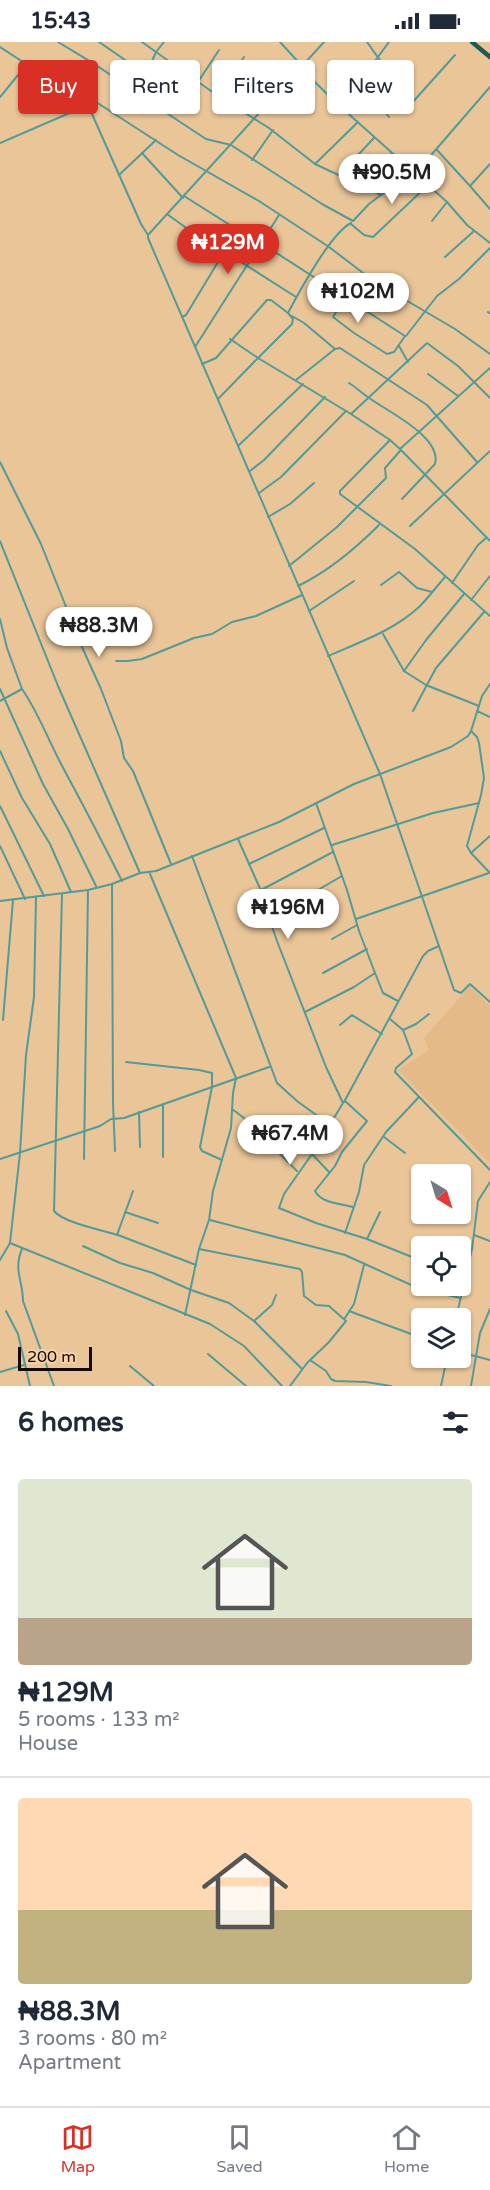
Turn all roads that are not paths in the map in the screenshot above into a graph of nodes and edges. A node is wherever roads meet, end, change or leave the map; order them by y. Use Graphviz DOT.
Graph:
graph roads {
  1 [pos="58,42"];
  2 [pos="99,42"];
  3 [pos="142,42"];
  4 [pos="164,42"];
  5 [pos="280,42"];
  6 [pos="324,42"];
  7 [pos="367,42"];
  8 [pos="389,42"];
  9 [pos="472,42"];
  10 [pos="0,47"];
  11 [pos="219,50"];
  12 [pos="156,52"];
  13 [pos="455,55"];
  14 [pos="244,57"];
  15 [pos="378,57"];
  16 [pos="490,57"];
  17 [pos="21,60"];
  18 [pos="167,60"];
  19 [pos="242,60"];
  20 [pos="295,60"];
  21 [pos="307,60"];
  22 [pos="375,60"];
  23 [pos="18,75"];
  24 [pos="200,79"];
  25 [pos="315,81"];
  26 [pos="490,87"];
  27 [pos="327,94"];
  28 [pos="0,97"];
  29 [pos="98,103"];
  30 [pos="65,114"];
  31 [pos="92,114"];
  32 [pos="247,114"];
  33 [pos="259,114"];
  34 [pos="349,114"];
  35 [pos="387,114"];
  36 [pos="389,117"];
  37 [pos="255,119"];
  38 [pos="358,122"];
  39 [pos="273,130"];
  40 [pos="374,138"];
  41 [pos="156,140"];
  42 [pos="0,143"];
  43 [pos="231,146"];
  44 [pos="437,150"];
  45 [pos="142,153"];
  46 [pos="391,154"];
  47 [pos="252,160"];
  48 [pos="315,164"];
  49 [pos="490,164"];
  50 [pos="376,169"];
  51 [pos="206,171"];
  52 [pos="413,172"];
  53 [pos="119,175"];
  54 [pos="339,175"];
  55 [pos="428,185"];
  56 [pos="470,186"];
  57 [pos="381,195"];
  58 [pos="183,197"];
  59 [pos="447,202"];
  60 [pos="490,209"];
  61 [pos="167,214"];
  62 [pos="279,215"];
  63 [pos="432,221"];
  64 [pos="352,222"];
  65 [pos="474,231"];
  66 [pos="148,235"];
  67 [pos="490,243"];
  68 [pos="260,244"];
  69 [pos="328,247"];
  70 [pos="490,248"];
  71 [pos="224,254"];
  72 [pos="445,257"];
  73 [pos="246,266"];
  74 [pos="310,275"];
  75 [pos="296,297"];
  76 [pos="345,298"];
  77 [pos="426,312"];
  78 [pos="290,314"];
  79 [pos="182,317"];
  80 [pos="405,336"];
  81 [pos="230,339"];
  82 [pos="399,346"];
  83 [pos="195,348"];
  84 [pos="335,349"];
  85 [pos="490,354"];
  86 [pos="258,358"];
  87 [pos="408,363"];
  88 [pos="202,364"];
  89 [pos="490,368"];
  90 [pos="428,374"];
  91 [pos="296,380"];
  92 [pos="389,381"];
  93 [pos="475,382"];
  94 [pos="349,383"];
  95 [pos="303,384"];
  96 [pos="458,396"];
  97 [pos="325,398"];
  98 [pos="368,398"];
  99 [pos="490,398"];
  100 [pos="218,399"];
  101 [pos="346,411"];
  102 [pos="351,414"];
  103 [pos="437,415"];
  104 [pos="419,431"];
  105 [pos="390,440"];
  106 [pos="238,447"];
  107 [pos="400,449"];
  108 [pos="490,451"];
  109 [pos="0,462"];
  110 [pos="477,462"];
  111 [pos="249,471"];
  112 [pos="425,476"];
  113 [pos="314,483"];
  114 [pos="258,494"];
  115 [pos="444,496"];
  116 [pos="402,499"];
  117 [pos="356,507"];
  118 [pos="268,517"];
  119 [pos="380,525"];
  120 [pos="410,526"];
  121 [pos="486,538"];
  122 [pos="0,541"];
  123 [pos="490,541"];
  124 [pos="289,566"];
  125 [pos="490,576"];
  126 [pos="445,577"];
  127 [pos="354,581"];
  128 [pos="452,583"];
  129 [pos="381,585"];
  130 [pos="298,586"];
  131 [pos="432,592"];
  132 [pos="464,594"];
  133 [pos="302,596"];
  134 [pos="471,600"];
  135 [pos="309,611"];
  136 [pos="484,612"];
  137 [pos="490,616"];
  138 [pos="0,619"];
  139 [pos="382,632"];
  140 [pos="328,656"];
  141 [pos="116,661"];
  142 [pos="404,671"];
  143 [pos="490,684"];
  144 [pos="426,686"];
  145 [pos="0,689"];
  146 [pos="22,689"];
  147 [pos="4,699"];
  148 [pos="0,701"];
  149 [pos="479,706"];
  150 [pos="413,711"];
  151 [pos="477,711"];
  152 [pos="490,717"];
  153 [pos="471,732"];
  154 [pos="0,751"];
  155 [pos="380,774"];
  156 [pos="490,774"];
  157 [pos="484,778"];
  158 [pos="315,803"];
  159 [pos="479,803"];
  160 [pos="0,806"];
  161 [pos="396,824"];
  162 [pos="324,828"];
  163 [pos="490,836"];
  164 [pos="238,839"];
  165 [pos="331,845"];
  166 [pos="0,846"];
  167 [pos="333,852"];
  168 [pos="471,853"];
  169 [pos="192,856"];
  170 [pos="171,864"];
  171 [pos="249,864"];
  172 [pos="140,873"];
  173 [pos="150,873"];
  174 [pos="490,873"];
  175 [pos="342,876"];
  176 [pos="122,881"];
  177 [pos="112,884"];
  178 [pos="96,887"];
  179 [pos="88,890"];
  180 [pos="260,890"];
  181 [pos="71,892"];
  182 [pos="62,894"];
  183 [pos="44,896"];
  184 [pos="36,897"];
  185 [pos="422,897"];
  186 [pos="25,899"];
  187 [pos="12,900"];
  188 [pos="0,901"];
  189 [pos="268,915"];
  190 [pos="355,919"];
  191 [pos="357,925"];
  192 [pos="332,939"];
  193 [pos="439,946"];
  194 [pos="367,949"];
  195 [pos="323,973"];
  196 [pos="375,973"];
  197 [pos="398,1001"];
  198 [pos="490,1002"];
  199 [pos="305,1012"];
  200 [pos="429,1014"];
  201 [pos="390,1019"];
  202 [pos="3,1020"];
  203 [pos="340,1025"];
  204 [pos="403,1030"];
  205 [pos="382,1034"];
  206 [pos="126,1062"];
  207 [pos="270,1066"];
  208 [pos="236,1078"];
  209 [pos="212,1087"];
  210 [pos="419,1097"];
  211 [pos="344,1102"];
  212 [pos="163,1104"];
  213 [pos="232,1109"];
  214 [pos="139,1112"];
  215 [pos="114,1119"];
  216 [pos="330,1125"];
  217 [pos="294,1128"];
  218 [pos="85,1131"];
  219 [pos="384,1137"];
  220 [pos="56,1141"];
  221 [pos="140,1148"];
  222 [pos="115,1150"];
  223 [pos="277,1150"];
  224 [pos="20,1153"];
  225 [pos="405,1153"];
  226 [pos="312,1154"];
  227 [pos="163,1157"];
  228 [pos="0,1159"];
  229 [pos="84,1159"];
  230 [pos="222,1160"];
  231 [pos="490,1170"];
  232 [pos="298,1172"];
  233 [pos="329,1172"];
  234 [pos="490,1182"];
  235 [pos="133,1191"];
  236 [pos="353,1207"];
  237 [pos="125,1212"];
  238 [pos="380,1212"];
  239 [pos="209,1220"];
  240 [pos="158,1223"];
  241 [pos="345,1233"];
  242 [pos="117,1235"];
  243 [pos="474,1235"];
  244 [pos="367,1239"];
  245 [pos="490,1241"];
  246 [pos="10,1243"];
  247 [pos="83,1246"];
  248 [pos="22,1249"];
  249 [pos="199,1250"];
  250 [pos="471,1250"];
  251 [pos="411,1257"];
  252 [pos="0,1260"];
  253 [pos="364,1264"];
  254 [pos="196,1265"];
  255 [pos="191,1290"];
  256 [pos="276,1295"];
  257 [pos="461,1298"];
  258 [pos="458,1308"];
  259 [pos="490,1309"];
  260 [pos="6,1311"];
  261 [pos="350,1311"];
  262 [pos="185,1315"];
  263 [pos="345,1318"];
  264 [pos="254,1322"];
  265 [pos="411,1334"];
  266 [pos="208,1354"];
  267 [pos="471,1355"];
  268 [pos="476,1356"];
  269 [pos="310,1360"];
  270 [pos="490,1360"];
  271 [pos="24,1365"];
  272 [pos="130,1366"];
  273 [pos="445,1368"];
  274 [pos="302,1370"];
  275 [pos="0,1372"];
  276 [pos="30,1386"];
  277 [pos="54,1386"];
  278 [pos="154,1386"];
  279 [pos="246,1386"];
  280 [pos="282,1386"];
  281 [pos="290,1386"];
  282 [pos="391,1386"];
  283 [pos="441,1386"];
  284 [pos="471,1386"];
  1 -- 43 [label="street"];
  2 -- 12 [label="street"];
  3 -- 12 [label="street"];
  4 -- 12 [label="street"];
  5 -- 20 [label="street"];
  6 -- 21 [label="street"];
  7 -- 15 [label="street"];
  8 -- 15 [label="street"];
  9 -- 16 [label="highway"];
  10 -- 17 [label="street"];
  11 -- 24 [label="street"];
  12 -- 18 [label="street"];
  13 -- 15 [label="street"];
  14 -- 19 [label="street"];
  15 -- 22 [label="street"];
  23 -- 28 [label="street"];
  25 -- 27 [label="street"];
  26 -- 44 [label="street"];
  29 -- 41 [label="street"];
  30 -- 42 [label="street"];
  31 -- 53 [label="street"];
  32 -- 37 [label="street"];
  33 -- 37 [label="street"];
  34 -- 38 [label="street"];
  35 -- 36 [label="street"];
  37 -- 39 [label="street"];
  37 -- 43 [label="street"];
  38 -- 40 [label="street"];
  38 -- 48 [label="street"];
  39 -- 47 [label="street"];
  39 -- 48 [label="street"];
  40 -- 46 [label="street"];
  40 -- 54 [label="street"];
  41 -- 45 [label="street"];
  41 -- 51 [label="street"];
  43 -- 47 [label="street"];
  43 -- 51 [label="street"];
  44 -- 52 [label="street"];
  44 -- 56 [label="street"];
  45 -- 53 [label="street"];
  45 -- 58 [label="street"];
  46 -- 50 [label="street"];
  46 -- 52 [label="street"];
  47 -- 64 [label="street"];
  48 -- 54 [label="street"];
  49 -- 56 [label="street"];
  51 -- 58 [label="street"];
  51 -- 62 [label="street"];
  52 -- 55 [label="street"];
  52 -- 57 [label="street"];
  53 -- 66 [label="street"];
  54 -- 57 [label="street"];
  55 -- 59 [label="street"];
  55 -- 64 [label="street"];
  56 -- 60 [label="street"];
  57 -- 64 [label="street"];
  58 -- 61 [label="street"];
  58 -- 68 [label="street"];
  59 -- 63 [label="street"];
  59 -- 65 [label="street"];
  61 -- 66 [label="street"];
  61 -- 71 [label="street"];
  62 -- 68 [label="street"];
  62 -- 69 [label="street"];
  64 -- 69 [label="street"];
  65 -- 67 [label="street"];
  65 -- 72 [label="street"];
  66 -- 79 [label="street"];
  68 -- 73 [label="street"];
  68 -- 74 [label="street"];
  69 -- 74 [label="street"];
  69 -- 77 [label="street"];
  70 -- 77 [label="street"];
  71 -- 73 [label="street"];
  71 -- 79 [label="street"];
  73 -- 75 [label="street"];
  73 -- 83 [label="street"];
  74 -- 75 [label="street"];
  74 -- 76 [label="street"];
  75 -- 78 [label="street"];
  76 -- 80 [label="street"];
  76 -- 82 [label="street"];
  77 -- 80 [label="street"];
  77 -- 85 [label="street"];
  78 -- 81 [label="street"];
  78 -- 84 [label="street"];
  78 -- 86 [label="street"];
  79 -- 83 [label="street"];
  80 -- 82 [label="street"];
  81 -- 86 [label="street"];
  81 -- 88 [label="street"];
  82 -- 87 [label="street"];
  83 -- 88 [label="street"];
  84 -- 91 [label="street"];
  84 -- 92 [label="street"];
  86 -- 91 [label="street"];
  86 -- 100 [label="street"];
  87 -- 92 [label="street"];
  87 -- 93 [label="street"];
  88 -- 100 [label="street"];
  89 -- 93 [label="street"];
  90 -- 96 [label="street"];
  91 -- 95 [label="street"];
  92 -- 98 [label="street"];
  92 -- 103 [label="street"];
  93 -- 96 [label="street"];
  93 -- 99 [label="street"];
  94 -- 98 [label="street"];
  95 -- 97 [label="street"];
  95 -- 106 [label="street"];
  96 -- 103 [label="street"];
  97 -- 101 [label="street"];
  97 -- 111 [label="street"];
  98 -- 102 [label="street"];
  98 -- 104 [label="street"];
  100 -- 106 [label="street"];
  101 -- 102 [label="street"];
  101 -- 114 [label="street"];
  102 -- 105 [label="street"];
  103 -- 104 [label="street"];
  103 -- 110 [label="street"];
  104 -- 107 [label="street"];
  104 -- 112 [label="street"];
  105 -- 107 [label="street"];
  105 -- 117 [label="street"];
  106 -- 111 [label="street"];
  107 -- 112 [label="street"];
  107 -- 117 [label="street"];
  108 -- 110 [label="street"];
  109 -- 170 [label="street"];
  110 -- 115 [label="street"];
  111 -- 114 [label="street"];
  112 -- 115 [label="street"];
  112 -- 116 [label="street"];
  113 -- 118 [label="street"];
  114 -- 118 [label="street"];
  115 -- 120 [label="street"];
  115 -- 121 [label="street"];
  117 -- 119 [label="street"];
  117 -- 124 [label="street"];
  118 -- 124 [label="street"];
  119 -- 126 [label="street"];
  119 -- 130 [label="street"];
  121 -- 123 [label="street"];
  121 -- 128 [label="street"];
  122 -- 172 [label="street"];
  124 -- 130 [label="street"];
  125 -- 134 [label="street"];
  126 -- 128 [label="street"];
  126 -- 131 [label="street"];
  127 -- 135 [label="street"];
  128 -- 132 [label="street"];
  129 -- 131 [label="street"];
  130 -- 133 [label="street"];
  131 -- 139 [label="street"];
  132 -- 134 [label="street"];
  132 -- 142 [label="street"];
  133 -- 135 [label="street"];
  133 -- 141 [label="street"];
  134 -- 136 [label="street"];
  135 -- 140 [label="street"];
  136 -- 137 [label="street"];
  136 -- 144 [label="street"];
  138 -- 146 [label="street"];
  139 -- 140 [label="street"];
  139 -- 142 [label="street"];
  140 -- 155 [label="street"];
  142 -- 144 [label="street"];
  143 -- 149 [label="street"];
  144 -- 149 [label="street"];
  144 -- 150 [label="street"];
  145 -- 147 [label="street"];
  146 -- 147 [label="street"];
  146 -- 176 [label="street"];
  147 -- 148 [label="street"];
  147 -- 178 [label="street"];
  149 -- 151 [label="street"];
  151 -- 152 [label="street"];
  151 -- 153 [label="street"];
  153 -- 155 [label="street"];
  153 -- 157 [label="street"];
  154 -- 181 [label="street"];
  155 -- 158 [label="street"];
  155 -- 161 [label="street"];
  156 -- 157 [label="street"];
  157 -- 159 [label="street"];
  158 -- 162 [label="street"];
  158 -- 164 [label="street"];
  159 -- 161 [label="street"];
  159 -- 168 [label="street"];
  160 -- 183 [label="street"];
  161 -- 165 [label="street"];
  161 -- 185 [label="street"];
  162 -- 165 [label="street"];
  162 -- 171 [label="street"];
  163 -- 168 [label="street"];
  164 -- 169 [label="street"];
  164 -- 171 [label="street"];
  165 -- 167 [label="street"];
  166 -- 186 [label="street"];
  167 -- 175 [label="street"];
  167 -- 180 [label="street"];
  168 -- 174 [label="street"];
  169 -- 170 [label="street"];
  169 -- 207 [label="street"];
  170 -- 173 [label="street"];
  171 -- 180 [label="street"];
  172 -- 173 [label="street"];
  172 -- 176 [label="street"];
  173 -- 208 [label="street"];
  174 -- 185 [label="street"];
  175 -- 189 [label="street"];
  175 -- 190 [label="street"];
  176 -- 177 [label="street"];
  177 -- 178 [label="street"];
  177 -- 215 [label="street"];
  178 -- 179 [label="street"];
  179 -- 181 [label="street"];
  179 -- 218 [label="street"];
  180 -- 189 [label="street"];
  181 -- 182 [label="street"];
  182 -- 183 [label="street"];
  182 -- 220 [label="street"];
  183 -- 184 [label="street"];
  184 -- 186 [label="street"];
  184 -- 224 [label="street"];
  185 -- 190 [label="street"];
  185 -- 193 [label="street"];
  186 -- 187 [label="street"];
  187 -- 188 [label="street"];
  187 -- 202 [label="street"];
  189 -- 199 [label="street"];
  190 -- 191 [label="street"];
  191 -- 192 [label="street"];
  191 -- 194 [label="street"];
  193 -- 197 [label="street"];
  193 -- 198 [label="street"];
  194 -- 195 [label="street"];
  194 -- 196 [label="street"];
  196 -- 197 [label="street"];
  196 -- 199 [label="street"];
  197 -- 201 [label="street"];
  199 -- 211 [label="street"];
  200 -- 204 [label="street"];
  201 -- 204 [label="street"];
  201 -- 205 [label="street"];
  203 -- 205 [label="street"];
  204 -- 210 [label="street"];
  205 -- 211 [label="street"];
  206 -- 209 [label="street"];
  207 -- 208 [label="street"];
  207 -- 216 [label="street"];
  208 -- 209 [label="street"];
  208 -- 213 [label="street"];
  209 -- 212 [label="street"];
  209 -- 230 [label="street"];
  210 -- 219 [label="street"];
  210 -- 231 [label="street"];
  211 -- 216 [label="street"];
  211 -- 233 [label="street"];
  212 -- 214 [label="street"];
  212 -- 227 [label="street"];
  213 -- 223 [label="street"];
  213 -- 230 [label="street"];
  214 -- 215 [label="street"];
  214 -- 221 [label="street"];
  215 -- 218 [label="street"];
  215 -- 222 [label="street"];
  216 -- 226 [label="street"];
  217 -- 223 [label="street"];
  218 -- 220 [label="street"];
  218 -- 229 [label="street"];
  219 -- 225 [label="street"];
  219 -- 236 [label="street"];
  220 -- 224 [label="street"];
  220 -- 242 [label="street"];
  223 -- 232 [label="street"];
  224 -- 228 [label="street"];
  224 -- 246 [label="street"];
  226 -- 232 [label="street"];
  226 -- 233 [label="street"];
  230 -- 239 [label="street"];
  232 -- 241 [label="street"];
  233 -- 236 [label="street"];
  234 -- 243 [label="street"];
  235 -- 237 [label="street"];
  236 -- 241 [label="street"];
  237 -- 240 [label="street"];
  237 -- 242 [label="street"];
  238 -- 244 [label="street"];
  239 -- 249 [label="street"];
  239 -- 253 [label="street"];
  241 -- 244 [label="street"];
  242 -- 254 [label="street"];
  243 -- 245 [label="street"];
  243 -- 250 [label="street"];
  244 -- 251 [label="street"];
  246 -- 248 [label="street"];
  246 -- 252 [label="street"];
  247 -- 255 [label="street"];
  248 -- 262 [label="street"];
  248 -- 277 [label="street"];
  249 -- 254 [label="street"];
  249 -- 263 [label="street"];
  253 -- 257 [label="street"];
  253 -- 261 [label="street"];
  254 -- 255 [label="street"];
  255 -- 262 [label="street"];
  255 -- 264 [label="street"];
  256 -- 264 [label="street"];
  257 -- 258 [label="street"];
  259 -- 268 [label="street"];
  260 -- 271 [label="street"];
  261 -- 263 [label="street"];
  261 -- 265 [label="street"];
  262 -- 280 [label="street"];
  263 -- 269 [label="street"];
  264 -- 274 [label="street"];
  266 -- 279 [label="street"];
  267 -- 268 [label="street"];
  268 -- 270 [label="street"];
  268 -- 284 [label="street"];
  269 -- 274 [label="street"];
  269 -- 282 [label="street"];
  271 -- 275 [label="street"];
  271 -- 276 [label="street"];
  272 -- 278 [label="street"];
  273 -- 283 [label="street"];
  274 -- 281 [label="street"];
}
